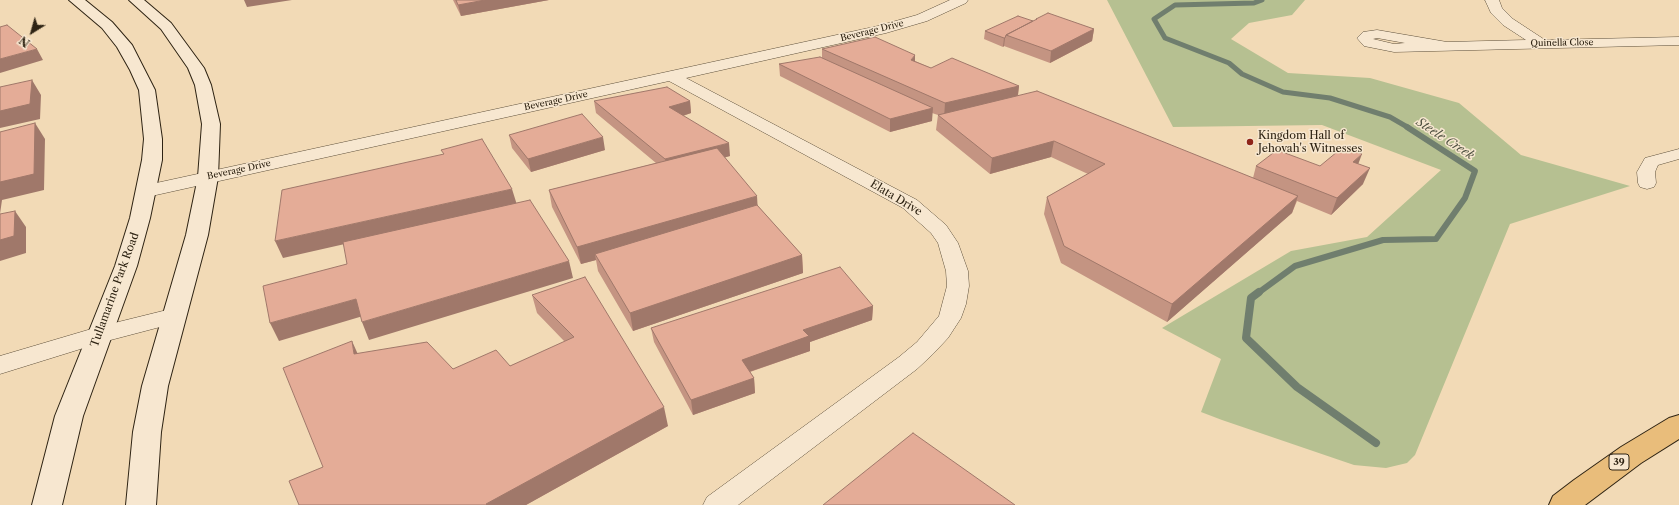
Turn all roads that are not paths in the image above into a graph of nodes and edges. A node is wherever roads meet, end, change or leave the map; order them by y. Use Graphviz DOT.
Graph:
graph roads {
  1 [pos="76,0"];
  2 [pos="136,0"];
  3 [pos="961,0"];
  4 [pos="1492,0"];
  5 [pos="1679,41"];
  6 [pos="1540,43"];
  7 [pos="1444,46"];
  8 [pos="671,76"];
  9 [pos="1679,154"];
  10 [pos="208,177"];
  11 [pos="1647,183"];
  12 [pos="147,191"];
  13 [pos="175,316"];
  14 [pos="98,335"];
  15 [pos="0,365"];
  16 [pos="1679,425"];
  17 [pos="47,505"];
  18 [pos="141,505"];
  19 [pos="717,505"];
  20 [pos="1564,505"];
  1 -- 12 [label="street, Tullamarine Park Road"];
  2 -- 10 [label="street"];
  3 -- 8 [label="street, Beverage Drive"];
  4 -- 6 [label="street"];
  5 -- 6 [label="street, Quinella Close"];
  6 -- 7 [label="street, Quinella Close"];
  8 -- 10 [label="street, Beverage Drive"];
  8 -- 19 [label="street, Elata Drive"];
  9 -- 11 [label="street"];
  10 -- 12 [label="street, Beverage Drive"];
  10 -- 13 [label="street"];
  12 -- 14 [label="street, Tullamarine Park Road"];
  13 -- 14 [label="street"];
  13 -- 18 [label="street"];
  14 -- 15 [label="street"];
  14 -- 17 [label="street, Tullamarine Park Road"];
  16 -- 20 [label="main road, 39"];
}
